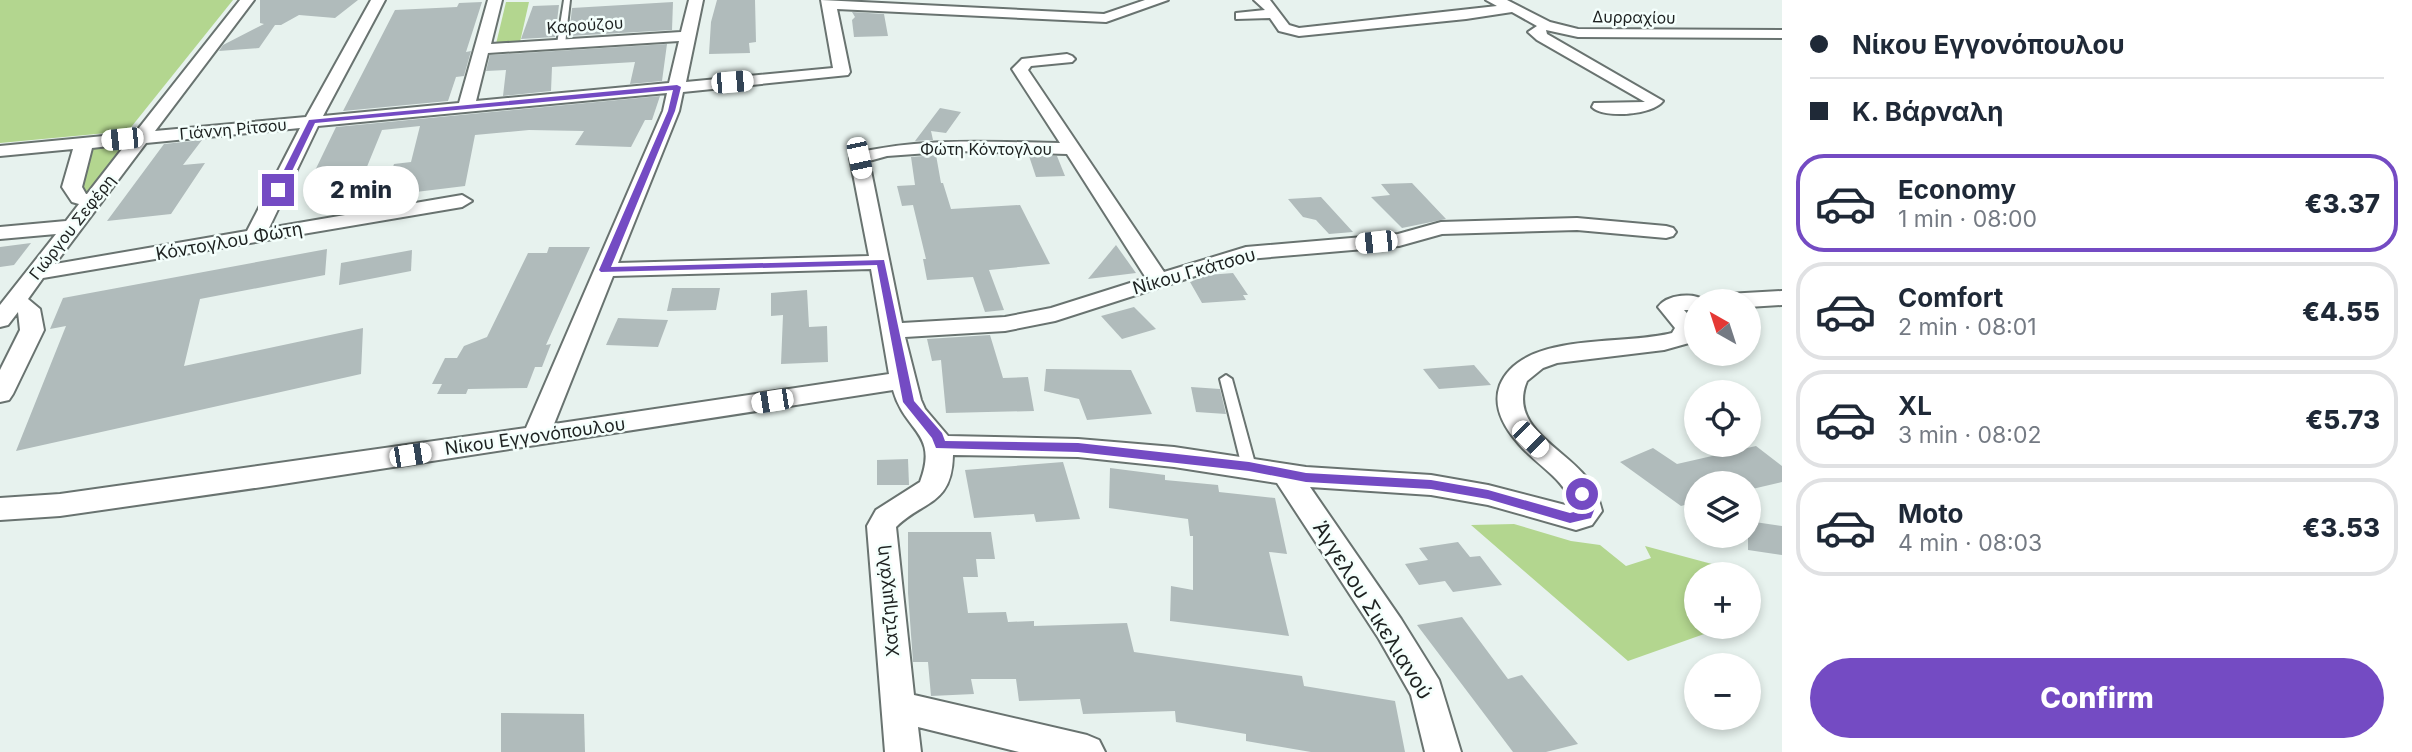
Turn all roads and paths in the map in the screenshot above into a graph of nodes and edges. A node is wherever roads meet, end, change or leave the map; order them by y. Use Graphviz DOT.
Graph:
graph roads {
  1 [pos="247,0"];
  2 [pos="378,0"];
  3 [pos="495,0"];
  4 [pos="567,0"];
  5 [pos="696,0"];
  6 [pos="1161,0"];
  7 [pos="1261,0"];
  8 [pos="1494,0"];
  9 [pos="829,2"];
  10 [pos="1514,6"];
  11 [pos="1274,14"];
  12 [pos="1241,16"];
  13 [pos="1550,27"];
  14 [pos="1782,34"];
  15 [pos="689,36"];
  16 [pos="561,44"];
  17 [pos="483,49"];
  18 [pos="1067,59"];
  19 [pos="677,87"];
  20 [pos="466,107"];
  21 [pos="1600,107"];
  22 [pos="312,121"];
  23 [pos="141,137"];
  24 [pos="84,143"];
  25 [pos="1073,149"];
  26 [pos="0,151"];
  27 [pos="92,201"];
  28 [pos="462,201"];
  29 [pos="73,226"];
  30 [pos="1666,232"];
  31 [pos="0,233"];
  32 [pos="255,236"];
  33 [pos="881,262"];
  34 [pos="604,270"];
  35 [pos="37,273"];
  36 [pos="1158,280"];
  37 [pos="1782,298"];
  38 [pos="1761,299"];
  39 [pos="1684,304"];
  40 [pos="7,311"];
  41 [pos="1684,324"];
  42 [pos="893,331"];
  43 [pos="1684,332"];
  44 [pos="1226,379"];
  45 [pos="902,380"];
  46 [pos="0,394"];
  47 [pos="536,435"];
  48 [pos="940,445"];
  49 [pos="1249,467"];
  50 [pos="1286,474"];
  51 [pos="0,509"];
  52 [pos="898,707"];
  53 [pos="904,752"];
  54 [pos="1087,752"];
  55 [pos="1443,752"];
  1 -- 23 [label="street, Γιώργου Σεφέρη"];
  2 -- 22 [label="street"];
  3 -- 17 [label="street"];
  4 -- 16 [label="lane"];
  5 -- 15 [label="street"];
  6 -- 9 [label="street"];
  7 -- 11 [label="street"];
  8 -- 10 [label="street, Δυρραχίου"];
  9 -- 19 [label="street, Γιάννη Ρίτσου"];
  10 -- 11 [label="street"];
  10 -- 13 [label="street, Δυρραχίου"];
  11 -- 12 [label="street"];
  13 -- 14 [label="street, Δυρραχίου"];
  13 -- 21 [label="street"];
  15 -- 16 [label="street, Καρούζου"];
  15 -- 19 [label="street"];
  16 -- 17 [label="street, Καρούζου"];
  17 -- 20 [label="street"];
  18 -- 25 [label="street"];
  19 -- 20 [label="street, Γιάννη Ρίτσου"];
  19 -- 34 [label="street"];
  20 -- 22 [label="street, Γιάννη Ρίτσου"];
  22 -- 23 [label="street, Γιάννη Ρίτσου"];
  22 -- 32 [label="street"];
  23 -- 24 [label="street, Γιάννη Ρίτσου"];
  23 -- 27 [label="street, Γιώργου Σεφέρη"];
  24 -- 26 [label="street, Γιάννη Ρίτσου"];
  24 -- 27 [label="street"];
  25 -- 33 [label="street, Φώτη Κόντογλου"];
  25 -- 36 [label="street"];
  27 -- 29 [label="street, Γιώργου Σεφέρη"];
  28 -- 32 [label="street, Κόντογλου Φώτη"];
  29 -- 31 [label="street"];
  29 -- 35 [label="street, Γιώργου Σεφέρη"];
  30 -- 36 [label="street, Νίκου Γκάτσου"];
  32 -- 35 [label="street, Κόντογλου Φώτη"];
  33 -- 34 [label="street"];
  33 -- 42 [label="street"];
  34 -- 47 [label="street"];
  35 -- 40 [label="street, Γιώργου Σεφέρη"];
  36 -- 42 [label="street, Νίκου Γκάτσου"];
  37 -- 38 [label="street"];
  39 -- 41 [label="street"];
  40 -- 46 [label="street"];
  42 -- 45 [label="street"];
  43 -- 50 [label="street"];
  44 -- 49 [label="lane"];
  45 -- 47 [label="street, Νίκου Εγγονόπουλου"];
  45 -- 48 [label="street"];
  47 -- 51 [label="street, Νίκου Εγγονόπουλου"];
  48 -- 49 [label="street"];
  48 -- 52 [label="street, Χατζημιχάλη"];
  49 -- 50 [label="street"];
  50 -- 55 [label="street, Άγγελου Σικελιανού"];
  52 -- 53 [label="street, Χατζημιχάλη"];
  52 -- 54 [label="street"];
}
